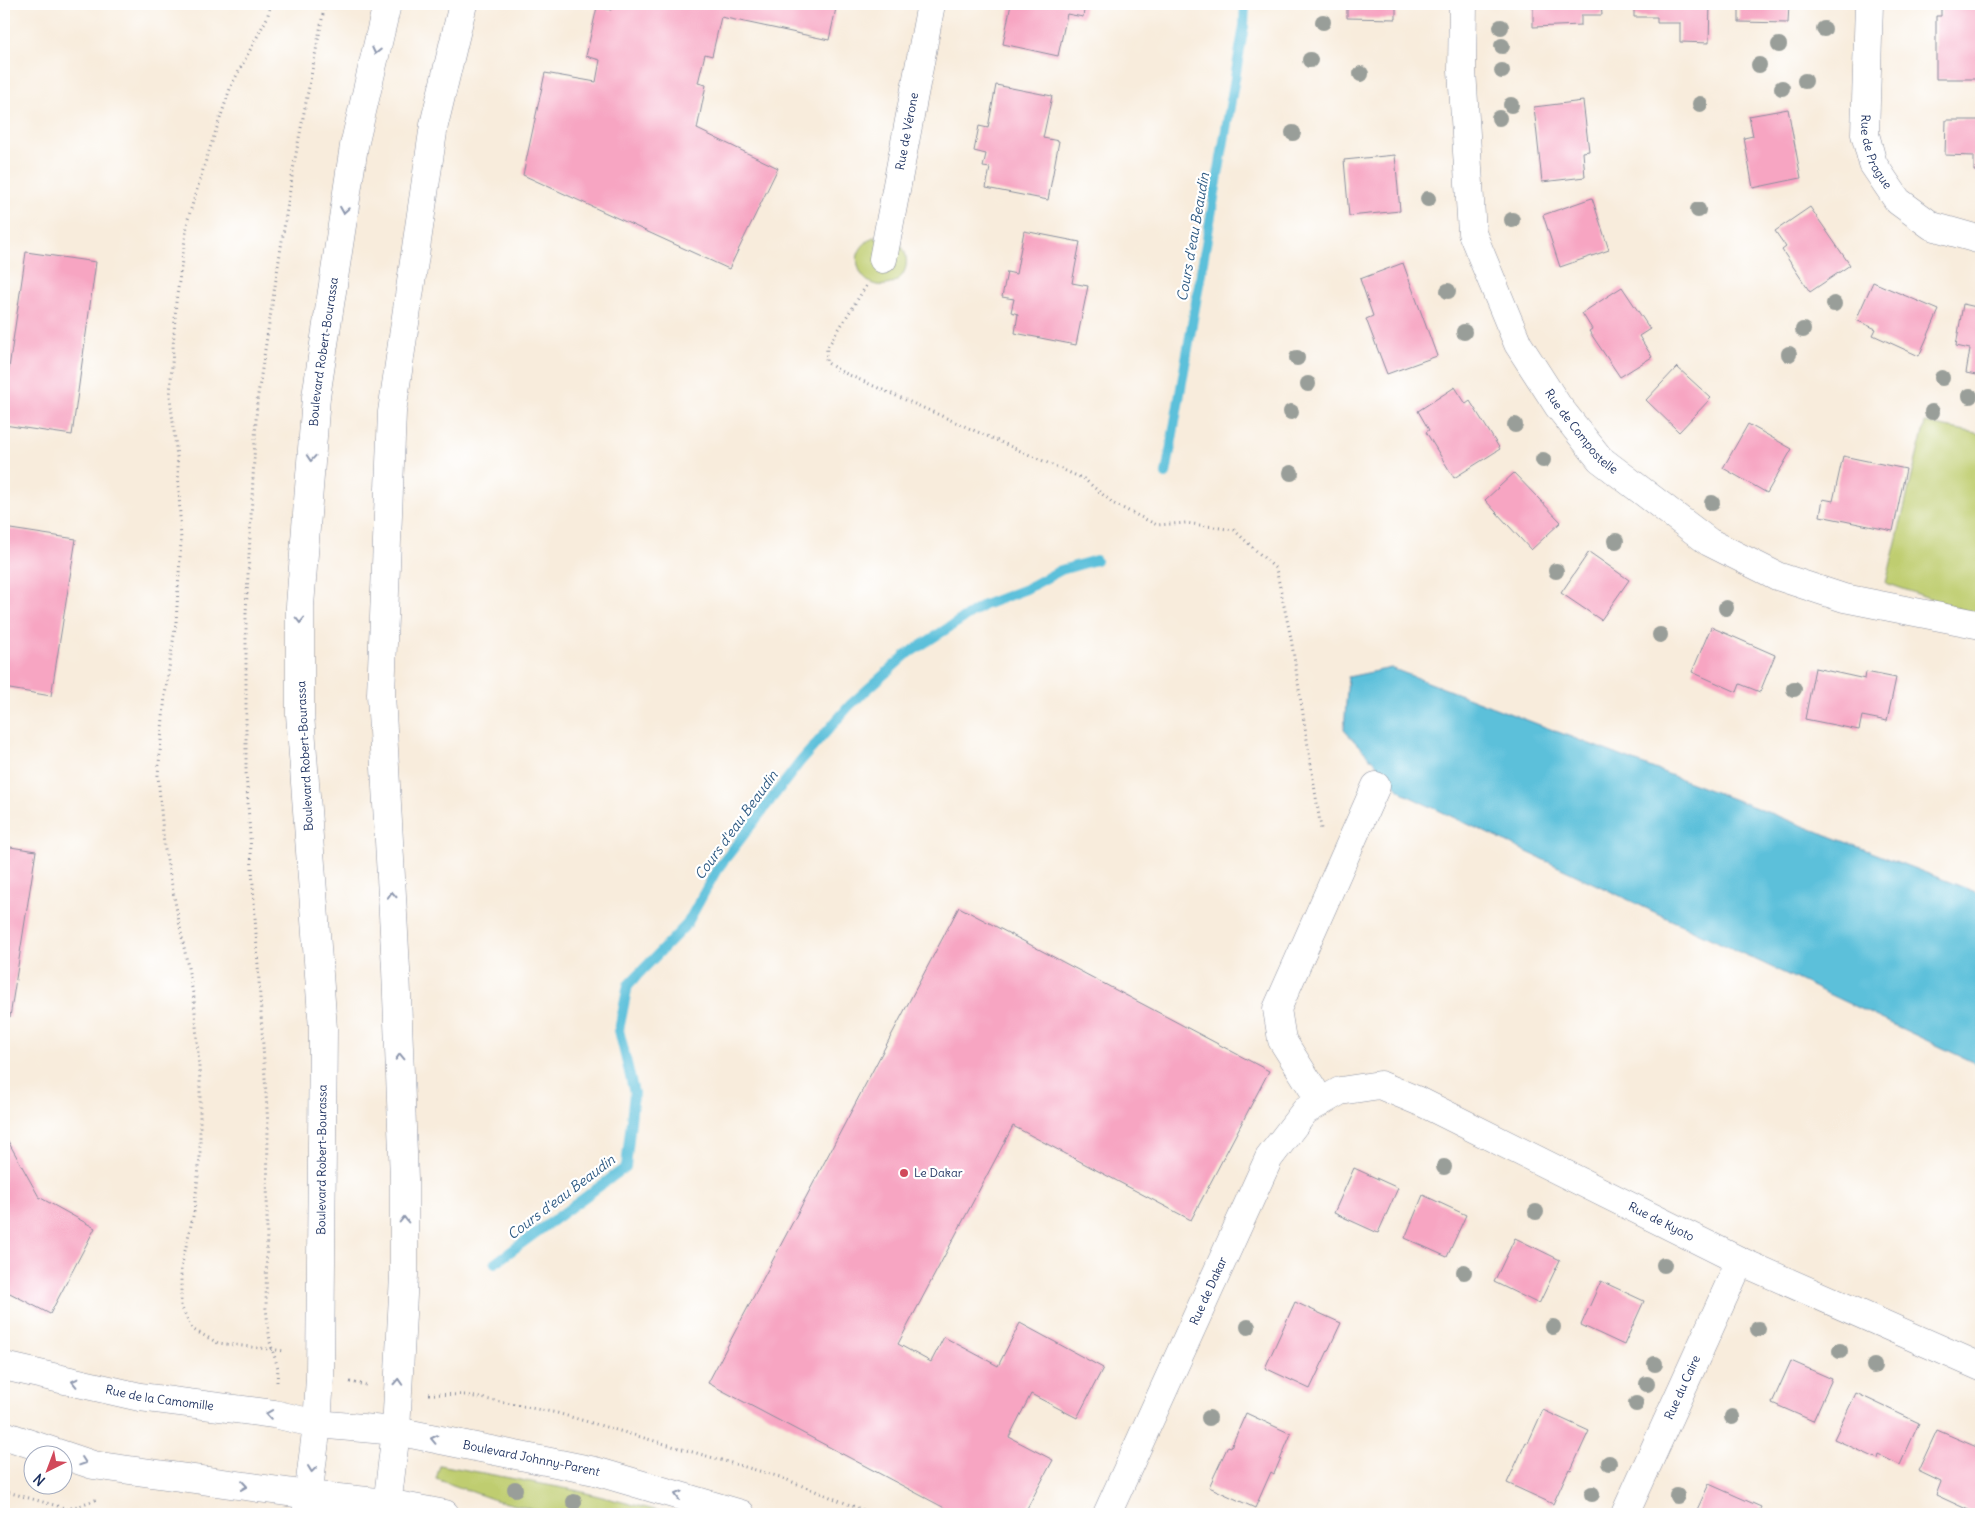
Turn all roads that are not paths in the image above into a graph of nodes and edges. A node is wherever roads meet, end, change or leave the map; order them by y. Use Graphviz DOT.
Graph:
graph roads {
  1 [pos="387,4"];
  2 [pos="463,4"];
  3 [pos="931,4"];
  4 [pos="1462,4"];
  5 [pos="1869,4"];
  6 [pos="1981,240"];
  7 [pos="883,259"];
  8 [pos="1981,625"];
  9 [pos="1376,786"];
  10 [pos="1330,1097"];
  11 [pos="1740,1261"];
  12 [pos="4,1366"];
  13 [pos="1981,1367"];
  14 [pos="317,1424"];
  15 [pos="396,1431"];
  16 [pos="4,1435"];
  17 [pos="308,1505"];
  18 [pos="387,1509"];
  19 [pos="445,1514"];
  20 [pos="741,1514"];
  21 [pos="1107,1514"];
  22 [pos="1625,1514"];
  1 -- 14 [label="main road, Boulevard Robert-Bourassa, one-way"];
  15 -- 2 [label="main road, one-way"];
  3 -- 7 [label="main road, Rue de Vérone"];
  4 -- 8 [label="main road, Rue de Compostelle"];
  5 -- 6 [label="main road, Rue de Prague"];
  9 -- 10 [label="main road"];
  10 -- 11 [label="main road, Rue de Kyoto"];
  10 -- 21 [label="main road, Rue de Dakar"];
  11 -- 13 [label="main road, Rue de Kyoto"];
  11 -- 22 [label="main road, Rue du Caire"];
  14 -- 12 [label="main road, Rue de la Camomille, one-way"];
  14 -- 15 [label="main road, Boulevard Johnny-Parent"];
  14 -- 17 [label="main road, Boulevard Robert-Bourassa, one-way"];
  15 -- 18 [label="main road"];
  20 -- 15 [label="main road, Boulevard Johnny-Parent, one-way"];
  16 -- 17 [label="main road, one-way"];
  17 -- 18 [label="main road"];
  18 -- 19 [label="main road"];
}
